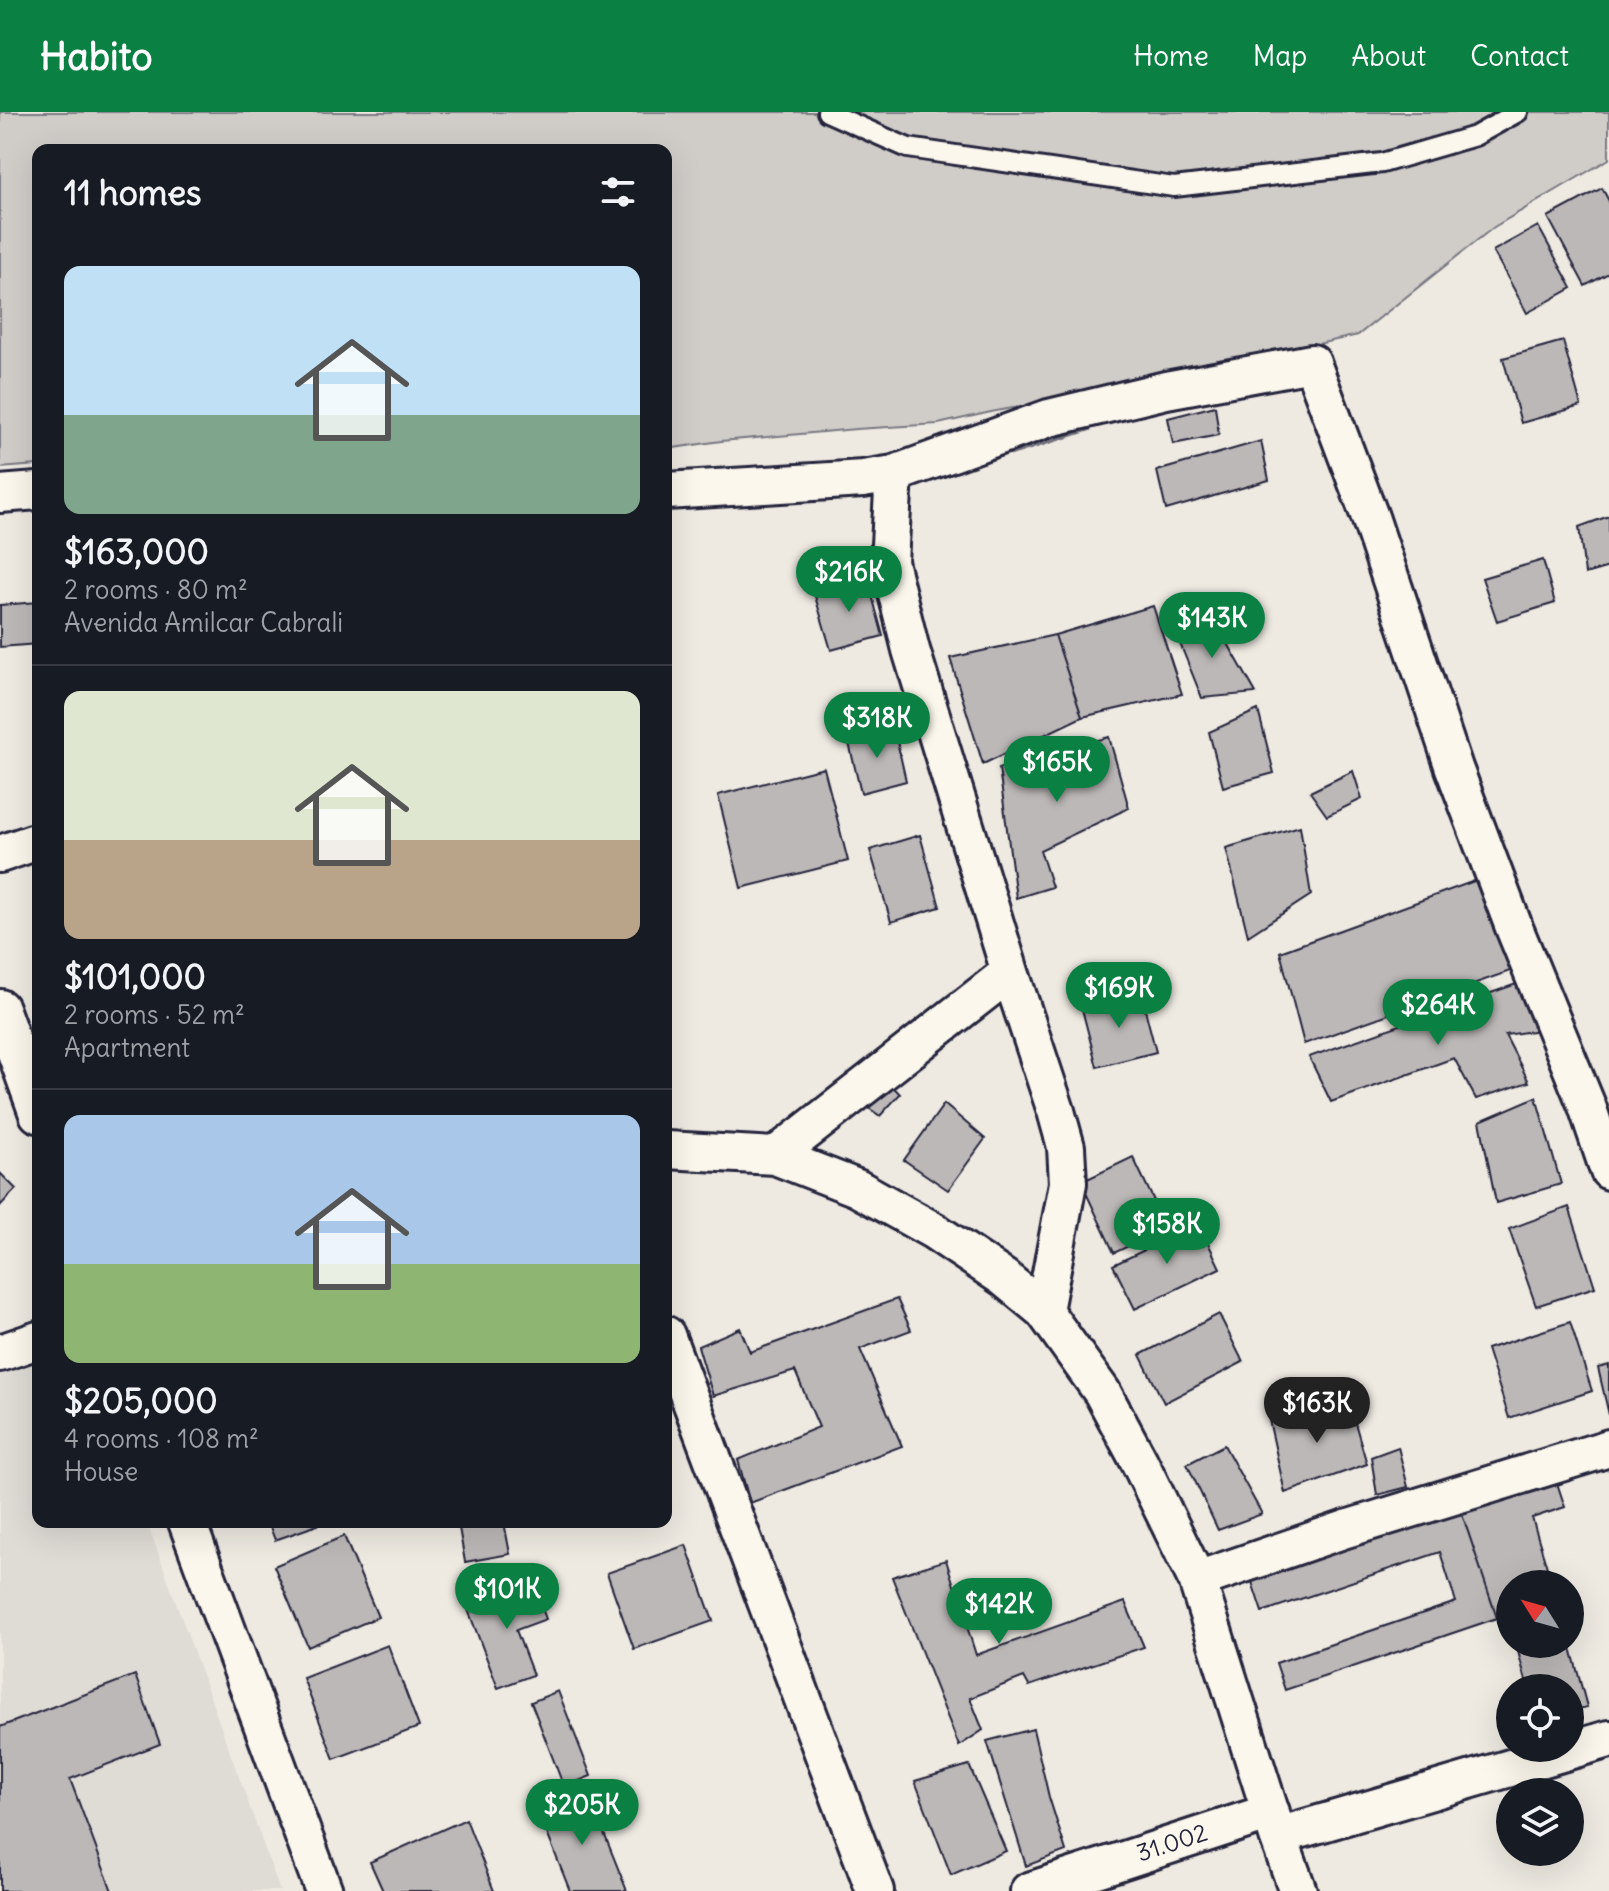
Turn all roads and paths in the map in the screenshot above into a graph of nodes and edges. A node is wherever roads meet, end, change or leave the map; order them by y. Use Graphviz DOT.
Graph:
graph roads {
  1 [pos="827,112"];
  2 [pos="1518,112"];
  3 [pos="894,474"];
  4 [pos="32,491"];
  5 [pos="672,491"];
  6 [pos="0,494"];
  7 [pos="32,843"];
  8 [pos="0,854"];
  9 [pos="1010,972"];
  10 [pos="0,1008"];
  11 [pos="32,1097"];
  12 [pos="1598,1103"];
  13 [pos="672,1150"];
  14 [pos="775,1156"];
  15 [pos="1609,1171"];
  16 [pos="1044,1311"];
  17 [pos="32,1342"];
  18 [pos="672,1351"];
  19 [pos="0,1353"];
  20 [pos="1609,1448"];
  21 [pos="189,1528"];
  22 [pos="1197,1580"];
  23 [pos="1609,1739"];
  24 [pos="1274,1824"];
  25 [pos="324,1891"];
  26 [pos="875,1891"];
  27 [pos="1029,1891"];
  28 [pos="1298,1891"];
  1 -- 2 [label="lane"];
  3 -- 5 [label="street"];
  3 -- 9 [label="street"];
  3 -- 12 [label="street"];
  4 -- 6 [label="street"];
  7 -- 8 [label="street"];
  9 -- 14 [label="street"];
  9 -- 16 [label="street"];
  10 -- 11 [label="street"];
  12 -- 15 [label="street"];
  13 -- 14 [label="street"];
  14 -- 16 [label="street"];
  16 -- 22 [label="street"];
  17 -- 19 [label="street"];
  18 -- 26 [label="street"];
  20 -- 22 [label="street"];
  21 -- 25 [label="street"];
  22 -- 24 [label="street"];
  23 -- 24 [label="street, 31.002"];
  24 -- 27 [label="street, 31.002"];
  24 -- 28 [label="street"];
}
